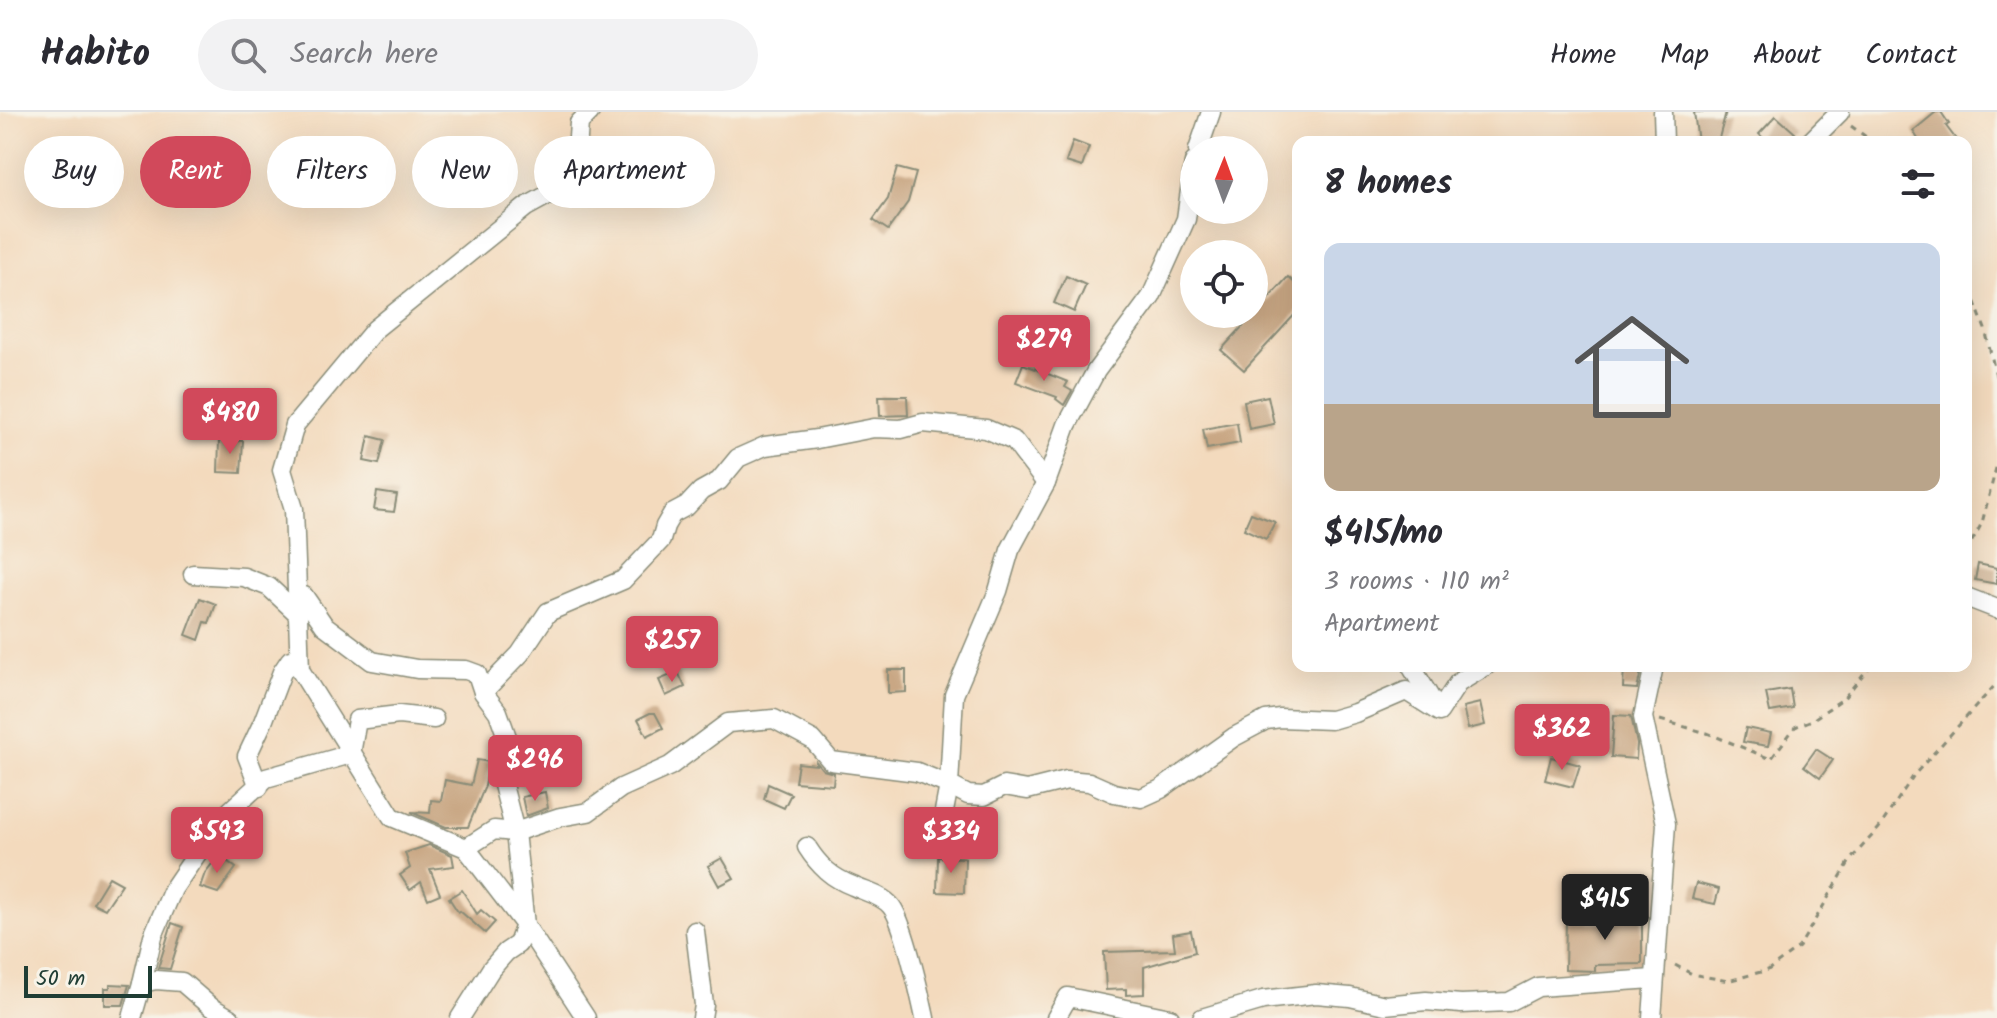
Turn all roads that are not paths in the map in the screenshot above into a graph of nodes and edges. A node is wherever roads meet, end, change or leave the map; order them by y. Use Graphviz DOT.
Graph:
graph roads {
  1 [pos="590,112"];
  2 [pos="1211,112"];
  3 [pos="1663,112"];
  4 [pos="1839,114"];
  5 [pos="1203,136"];
  6 [pos="1664,136"];
  7 [pos="1816,136"];
  8 [pos="1184,224"];
  9 [pos="1046,483"];
  10 [pos="193,574"];
  11 [pos="1972,599"];
  12 [pos="1997,609"];
  13 [pos="297,613"];
  14 [pos="300,670"];
  15 [pos="1415,672"];
  16 [pos="1476,672"];
  17 [pos="1653,672"];
  18 [pos="483,692"];
  19 [pos="1439,712"];
  20 [pos="434,719"];
  21 [pos="351,754"];
  22 [pos="949,785"];
  23 [pos="259,787"];
  24 [pos="515,832"];
  25 [pos="939,838"];
  26 [pos="807,847"];
  27 [pos="466,848"];
  28 [pos="525,925"];
  29 [pos="695,931"];
  30 [pos="1653,979"];
  31 [pos="142,983"];
  32 [pos="132,1018"];
  33 [pos="230,1018"];
  34 [pos="460,1018"];
  35 [pos="586,1018"];
  36 [pos="702,1018"];
  37 [pos="925,1018"];
  38 [pos="1056,1018"];
  39 [pos="1170,1018"];
  40 [pos="1202,1018"];
  41 [pos="1652,1018"];
  1 -- 13 [label="street"];
  2 -- 5 [label="street"];
  3 -- 6 [label="street"];
  4 -- 7 [label="street"];
  8 -- 9 [label="street"];
  9 -- 18 [label="street"];
  9 -- 22 [label="street"];
  10 -- 13 [label="street"];
  11 -- 12 [label="street"];
  13 -- 14 [label="street"];
  13 -- 18 [label="street"];
  14 -- 21 [label="street"];
  14 -- 23 [label="street"];
  15 -- 19 [label="street"];
  16 -- 19 [label="street"];
  17 -- 30 [label="street"];
  18 -- 24 [label="street"];
  19 -- 22 [label="street"];
  20 -- 21 [label="street"];
  21 -- 23 [label="street"];
  21 -- 27 [label="street"];
  22 -- 24 [label="street"];
  22 -- 25 [label="street"];
  23 -- 31 [label="street"];
  24 -- 27 [label="street"];
  24 -- 28 [label="street"];
  26 -- 37 [label="street"];
  27 -- 28 [label="street"];
  28 -- 34 [label="street"];
  28 -- 35 [label="street"];
  29 -- 36 [label="street"];
  30 -- 40 [label="street"];
  30 -- 41 [label="street"];
  31 -- 32 [label="street"];
  31 -- 33 [label="street"];
  38 -- 39 [label="street"];
}
